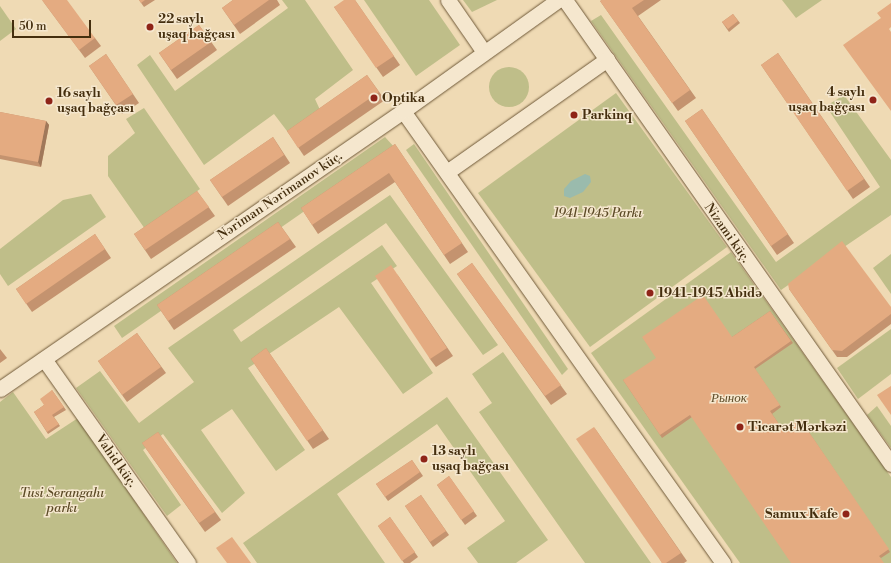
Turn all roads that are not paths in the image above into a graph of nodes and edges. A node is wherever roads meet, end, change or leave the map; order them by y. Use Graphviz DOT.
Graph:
graph roads {
  1 [pos="448,0"];
  2 [pos="558,0"];
  3 [pos="565,0"];
  4 [pos="484,52"];
  5 [pos="607,59"];
  6 [pos="403,111"];
  7 [pos="447,172"];
  8 [pos="44,359"];
  9 [pos="0,389"];
  10 [pos="891,464"];
  11 [pos="188,563"];
  12 [pos="723,563"];
  1 -- 4 [label="street"];
  2 -- 4 [label="street, Nəriman Nərimanov küç."];
  3 -- 5 [label="street, Nizami küç."];
  4 -- 6 [label="street, Nəriman Nərimanov küç."];
  5 -- 7 [label="street"];
  5 -- 10 [label="street, Nizami küç."];
  6 -- 7 [label="street"];
  6 -- 8 [label="street, Nəriman Nərimanov küç."];
  7 -- 12 [label="street"];
  8 -- 9 [label="street, Nəriman Nərimanov küç."];
  8 -- 11 [label="street, Vahid küç."];
}
